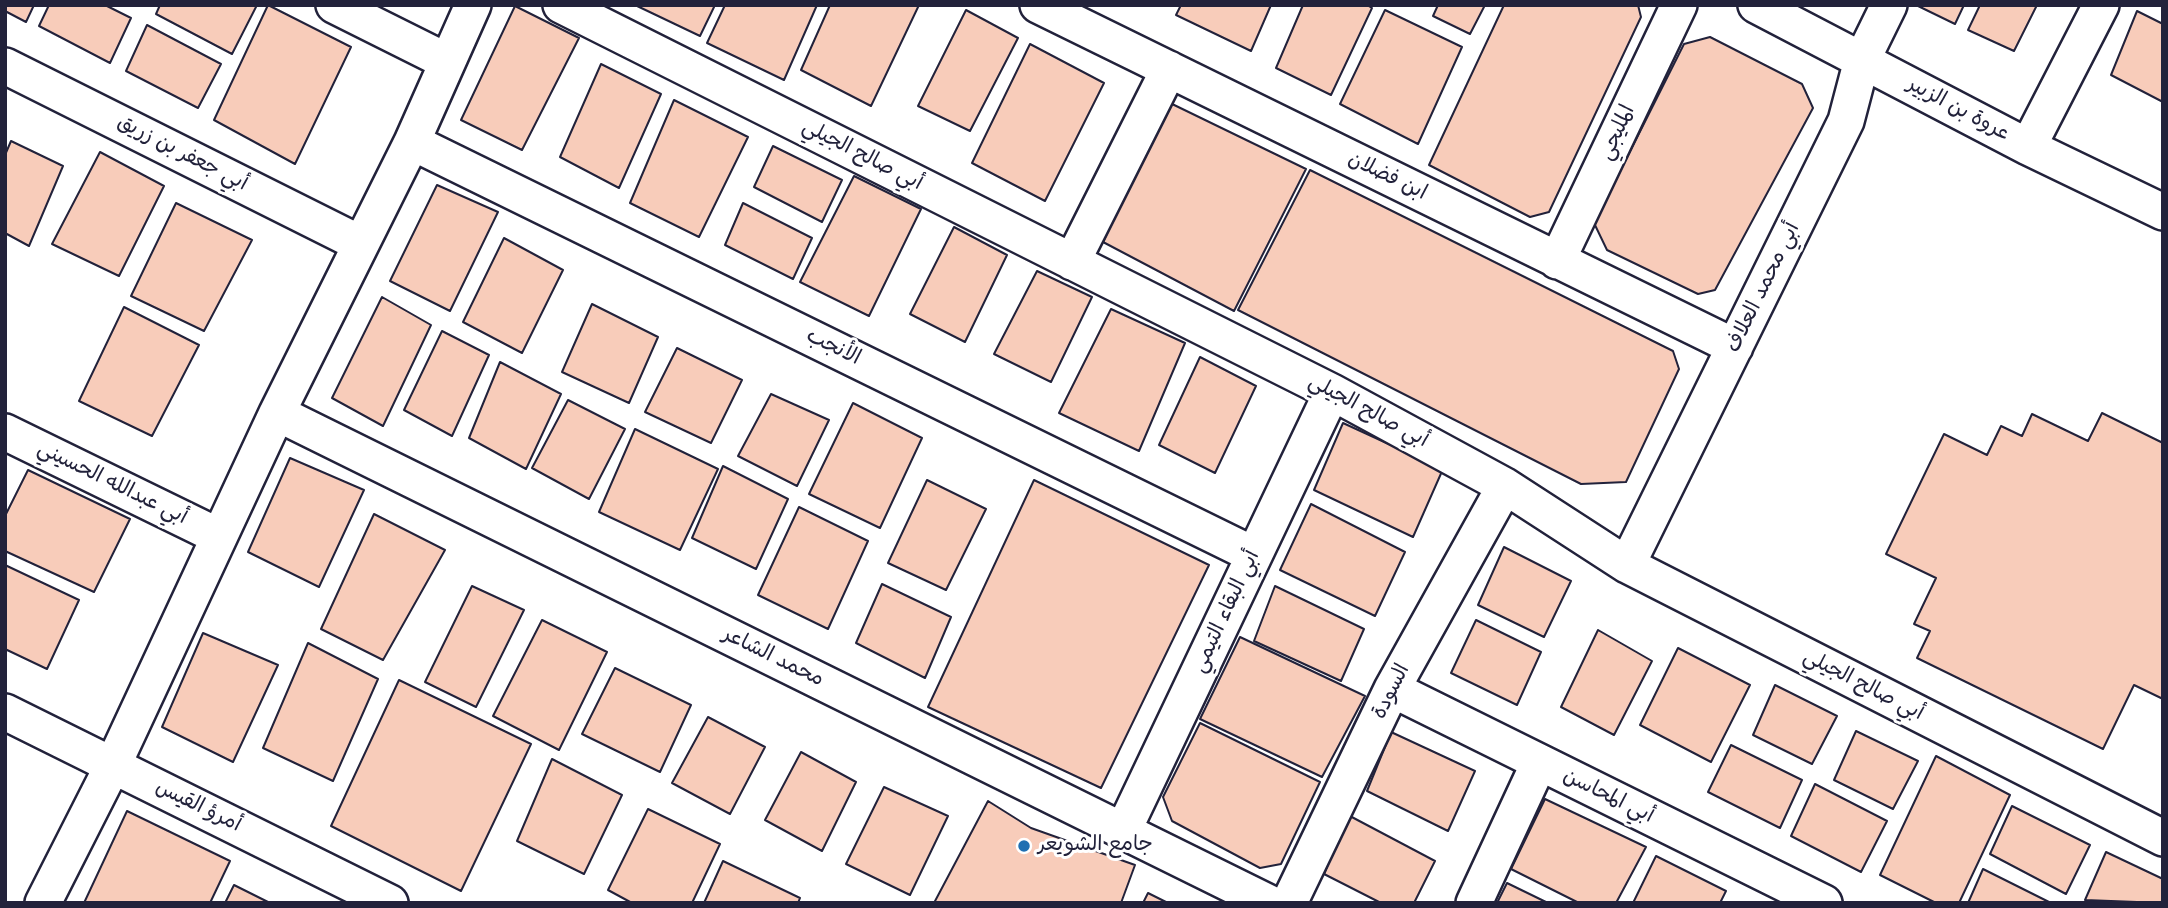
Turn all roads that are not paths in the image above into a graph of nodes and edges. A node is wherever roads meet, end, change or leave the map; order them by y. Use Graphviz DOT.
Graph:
graph roads {
  1 [pos="334,5"];
  2 [pos="472,5"];
  3 [pos="561,5"];
  4 [pos="1038,5"];
  5 [pos="1679,5"];
  6 [pos="1756,5"];
  7 [pos="1889,5"];
  8 [pos="2101,5"];
  9 [pos="1862,60"];
  10 [pos="446,61"];
  11 [pos="5,65"];
  12 [pos="1169,69"];
  13 [pos="412,142"];
  14 [pos="2028,147"];
  15 [pos="2163,212"];
  16 [pos="359,243"];
  17 [pos="1558,261"];
  18 [pos="1072,262"];
  19 [pos="1735,347"];
  20 [pos="1332,392"];
  21 [pos="277,413"];
  22 [pos="5,432"];
  23 [pos="1505,486"];
  24 [pos="218,536"];
  25 [pos="1254,555"];
  26 [pos="1627,565"];
  27 [pos="1392,689"];
  28 [pos="5,712"];
  29 [pos="1539,763"];
  30 [pos="113,765"];
  31 [pos="1124,831"];
  32 [pos="2163,838"];
  33 [pos="44,903"];
  34 [pos="390,903"];
  35 [pos="1269,903"];
  36 [pos="1289,903"];
  37 [pos="1474,903"];
  38 [pos="1824,903"];
  1 -- 10 [label="street"];
  2 -- 10 [label="street"];
  3 -- 18 [label="street, أبي صالح الجيلي"];
  4 -- 12 [label="street, ابن فضلان"];
  5 -- 17 [label="street, المليجي"];
  6 -- 9 [label="street, عروة بن الزبير"];
  7 -- 9 [label="street, أبي محمد العلاف"];
  8 -- 14 [label="street"];
  9 -- 14 [label="street, عروة بن الزبير"];
  9 -- 19 [label="street, أبي محمد العلاف"];
  10 -- 13 [label="street"];
  11 -- 16 [label="street, أبي جعفر بن زريق"];
  12 -- 17 [label="street, ابن فضلان"];
  12 -- 18 [label="street"];
  13 -- 16 [label="street"];
  13 -- 25 [label="street, الأنجب"];
  14 -- 15 [label="street, عروة بن الزبير"];
  16 -- 21 [label="street"];
  17 -- 19 [label="street, ابن فضلان"];
  18 -- 20 [label="street, أبي صالح الجيلي"];
  19 -- 26 [label="street, أبي محمد العلاف"];
  20 -- 23 [label="street, أبي صالح الجيلي"];
  20 -- 25 [label="street, أبي البقاء التيمي"];
  21 -- 24 [label="street"];
  21 -- 31 [label="street, محمد الشاعر"];
  22 -- 24 [label="street, أبي عبدالله الحسيني"];
  23 -- 26 [label="street, أبي صالح الجيلي"];
  23 -- 27 [label="street, السودة"];
  24 -- 30 [label="street"];
  25 -- 31 [label="street, أبي البقاء التيمي"];
  26 -- 32 [label="street, أبي صالح الجيلي"];
  27 -- 29 [label="street, أبي المحاسن"];
  27 -- 36 [label="street, السودة"];
  28 -- 30 [label="street, أمرؤ القيس"];
  29 -- 37 [label="street"];
  29 -- 38 [label="street, أبي المحاسن"];
  30 -- 33 [label="street"];
  30 -- 34 [label="street, أمرؤ القيس"];
  31 -- 35 [label="street, محمد الشاعر"];
}
